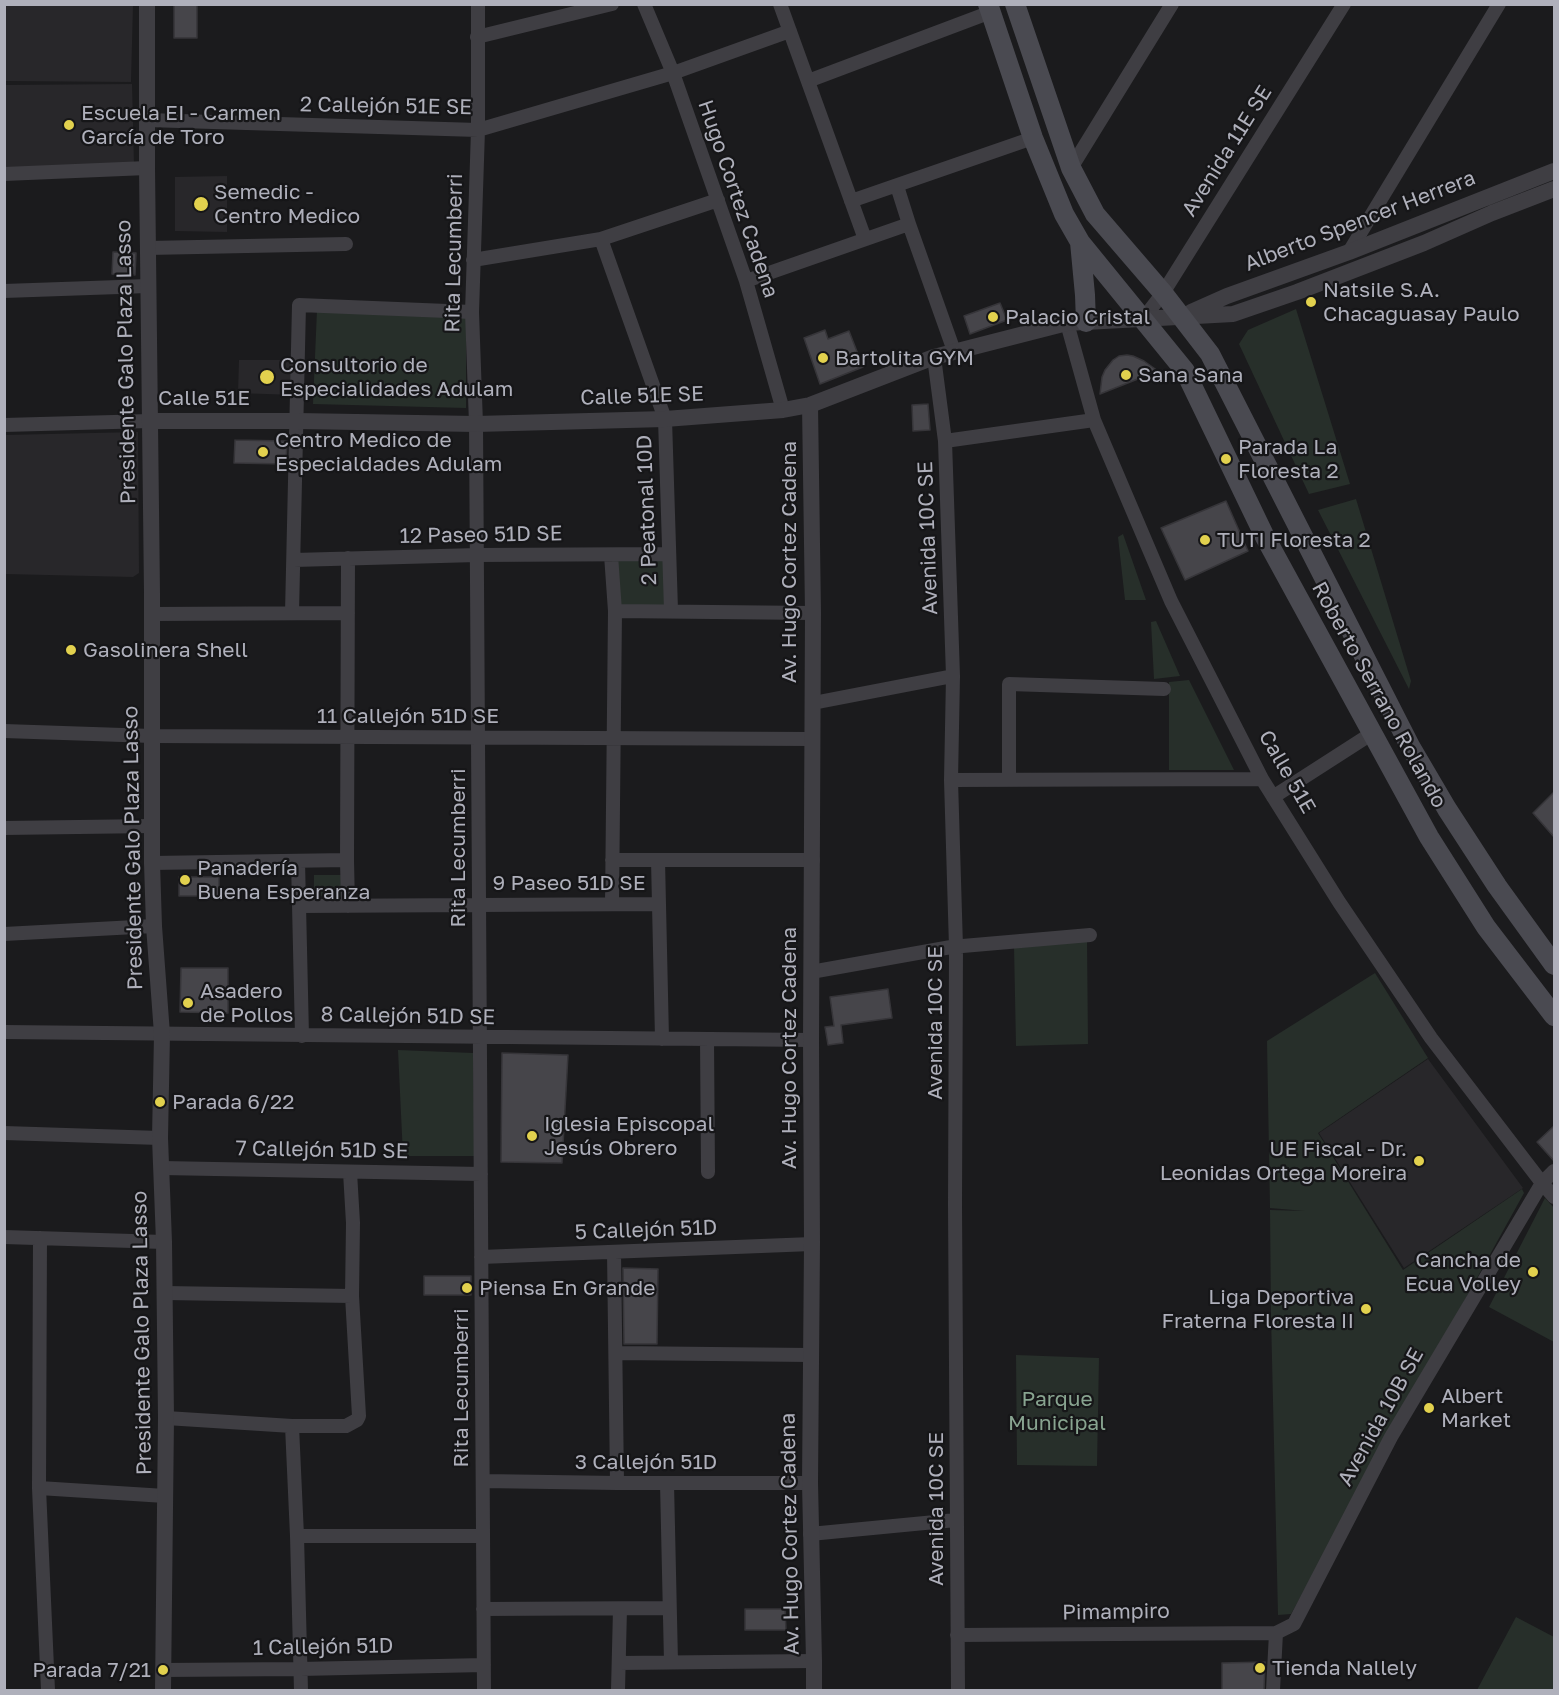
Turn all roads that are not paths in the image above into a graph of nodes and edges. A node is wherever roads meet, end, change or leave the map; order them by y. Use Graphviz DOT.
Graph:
graph roads {
  1 [pos="147,4"];
  2 [pos="478,4"];
  3 [pos="612,4"];
  4 [pos="644,4"];
  5 [pos="780,4"];
  6 [pos="1172,4"];
  7 [pos="1344,4"];
  8 [pos="1499,4"];
  9 [pos="989,8"];
  10 [pos="1019,8"];
  11 [pos="790,31"];
  12 [pos="477,37"];
  13 [pos="673,73"];
  14 [pos="808,81"];
  15 [pos="147,120"];
  16 [pos="478,130"];
  17 [pos="1033,138"];
  18 [pos="147,168"];
  19 [pos="1071,168"];
  20 [pos="1554,171"];
  21 [pos="4,174"];
  22 [pos="897,186"];
  23 [pos="1554,189"];
  24 [pos="718,200"];
  25 [pos="851,201"];
  26 [pos="909,224"];
  27 [pos="602,239"];
  28 [pos="865,239"];
  29 [pos="1080,242"];
  30 [pos="346,244"];
  31 [pos="148,248"];
  32 [pos="1348,252"];
  33 [pos="473,260"];
  34 [pos="746,281"];
  35 [pos="148,286"];
  36 [pos="4,291"];
  37 [pos="1163,293"];
  38 [pos="472,312"];
  39 [pos="1182,316"];
  40 [pos="1143,319"];
  41 [pos="1076,322"];
  42 [pos="954,351"];
  43 [pos="934,357"];
  44 [pos="810,405"];
  45 [pos="783,410"];
  46 [pos="665,419"];
  47 [pos="1094,420"];
  48 [pos="150,421"];
  49 [pos="297,421"];
  50 [pos="476,423"];
  51 [pos="4,425"];
  52 [pos="945,441"];
  53 [pos="669,554"];
  54 [pos="477,555"];
  55 [pos="611,555"];
  56 [pos="348,558"];
  57 [pos="294,560"];
  58 [pos="671,610"];
  59 [pos="615,611"];
  60 [pos="292,613"];
  61 [pos="813,613"];
  62 [pos="152,614"];
  63 [pos="348,614"];
  64 [pos="953,676"];
  65 [pos="1164,689"];
  66 [pos="813,703"];
  67 [pos="4,731"];
  68 [pos="1371,734"];
  69 [pos="152,736"];
  70 [pos="348,737"];
  71 [pos="478,738"];
  72 [pos="613,738"];
  73 [pos="812,740"];
  74 [pos="1262,779"];
  75 [pos="951,780"];
  76 [pos="1009,780"];
  77 [pos="1273,797"];
  78 [pos="152,826"];
  79 [pos="4,828"];
  80 [pos="347,860"];
  81 [pos="612,860"];
  82 [pos="658,860"];
  83 [pos="813,860"];
  84 [pos="298,861"];
  85 [pos="152,863"];
  86 [pos="612,904"];
  87 [pos="659,904"];
  88 [pos="479,905"];
  89 [pos="300,906"];
  90 [pos="348,906"];
  91 [pos="154,926"];
  92 [pos="4,934"];
  93 [pos="1089,935"];
  94 [pos="956,947"];
  95 [pos="1554,965"];
  96 [pos="811,972"];
  97 [pos="1554,1016"];
  98 [pos="4,1032"];
  99 [pos="162,1034"];
  100 [pos="302,1036"];
  101 [pos="480,1037"];
  102 [pos="662,1039"];
  103 [pos="707,1039"];
  104 [pos="811,1040"];
  105 [pos="4,1133"];
  106 [pos="160,1138"];
  107 [pos="162,1168"];
  108 [pos="1554,1171"];
  109 [pos="351,1172"];
  110 [pos="708,1172"];
  111 [pos="481,1174"];
  112 [pos="1542,1183"];
  113 [pos="1554,1197"];
  114 [pos="4,1237"];
  115 [pos="40,1238"];
  116 [pos="164,1242"];
  117 [pos="812,1244"];
  118 [pos="614,1252"];
  119 [pos="481,1257"];
  120 [pos="165,1293"];
  121 [pos="352,1296"];
  122 [pos="616,1353"];
  123 [pos="810,1355"];
  124 [pos="166,1418"];
  125 [pos="292,1426"];
  126 [pos="483,1481"];
  127 [pos="617,1483"];
  128 [pos="667,1483"];
  129 [pos="810,1483"];
  130 [pos="39,1488"];
  131 [pos="165,1496"];
  132 [pos="956,1520"];
  133 [pos="810,1534"];
  134 [pos="297,1536"];
  135 [pos="483,1536"];
  136 [pos="669,1608"];
  137 [pos="483,1609"];
  138 [pos="620,1609"];
  139 [pos="1276,1633"];
  140 [pos="957,1635"];
  141 [pos="814,1661"];
  142 [pos="671,1662"];
  143 [pos="618,1663"];
  144 [pos="484,1665"];
  145 [pos="163,1670"];
  146 [pos="300,1670"];
  147 [pos="48,1690"];
  148 [pos="163,1690"];
  149 [pos="301,1690"];
  150 [pos="484,1690"];
  151 [pos="618,1690"];
  152 [pos="814,1690"];
  153 [pos="958,1690"];
  154 [pos="1273,1690"];
  1 -- 15 [label="street, Presidente Galo Plaza Lasso"];
  2 -- 12 [label="street, Rita Lecumberri"];
  3 -- 12 [label="street"];
  4 -- 13 [label="street, Hugo Cortez Cadena"];
  5 -- 11 [label="street"];
  6 -- 19 [label="street"];
  7 -- 37 [label="street, Avenida 11E SE"];
  8 -- 32 [label="street"];
  9 -- 14 [label="street"];
  9 -- 17 [label="main road, Roberto Serrano Rolando"];
  10 -- 19 [label="main road, Roberto Serrano Rolando"];
  11 -- 13 [label="street, 2 Callejón 51E SE"];
  11 -- 14 [label="street"];
  12 -- 16 [label="street, Rita Lecumberri"];
  13 -- 16 [label="street, 2 Callejón 51E SE"];
  13 -- 24 [label="street, Hugo Cortez Cadena"];
  14 -- 25 [label="street"];
  15 -- 16 [label="street, 2 Callejón 51E SE"];
  15 -- 18 [label="street, Presidente Galo Plaza Lasso"];
  16 -- 33 [label="street, Rita Lecumberri"];
  17 -- 22 [label="street"];
  17 -- 29 [label="main road, Roberto Serrano Rolando"];
  18 -- 21 [label="street"];
  18 -- 31 [label="street, Presidente Galo Plaza Lasso"];
  19 -- 37 [label="main road, Roberto Serrano Rolando"];
  20 -- 32 [label="street, Alberto Spencer Herrera"];
  22 -- 25 [label="street"];
  22 -- 26 [label="street"];
  23 -- 39 [label="street, Alberto Spencer Herrera"];
  24 -- 27 [label="street"];
  24 -- 34 [label="street, Hugo Cortez Cadena"];
  25 -- 28 [label="street"];
  26 -- 28 [label="street"];
  26 -- 42 [label="street"];
  27 -- 33 [label="street"];
  27 -- 46 [label="street, 2 Peatonal 10D"];
  28 -- 34 [label="street"];
  29 -- 40 [label="main road, Roberto Serrano Rolando"];
  29 -- 41 [label="main road"];
  30 -- 31 [label="street"];
  31 -- 35 [label="street, Presidente Galo Plaza Lasso"];
  32 -- 39 [label="street, Alberto Spencer Herrera"];
  33 -- 38 [label="street, Rita Lecumberri"];
  34 -- 45 [label="street, Hugo Cortez Cadena"];
  35 -- 36 [label="street"];
  35 -- 48 [label="street, Presidente Galo Plaza Lasso"];
  37 -- 39 [label="main road, Roberto Serrano Rolando"];
  37 -- 40 [label="street, Avenida 11E SE"];
  38 -- 49 [label="street"];
  38 -- 50 [label="street, Rita Lecumberri"];
  39 -- 40 [label="street, Alberto Spencer Herrera"];
  39 -- 95 [label="main road, Roberto Serrano Rolando"];
  40 -- 41 [label="street, Alberto Spencer Herrera"];
  40 -- 68 [label="main road, Roberto Serrano Rolando"];
  41 -- 42 [label="street, Alberto Spencer Herrera"];
  41 -- 47 [label="street, Calle 51E"];
  42 -- 43 [label="street, Alberto Spencer Herrera"];
  43 -- 44 [label="street, Alberto Spencer Herrera"];
  43 -- 52 [label="street, Avenida 10C SE"];
  44 -- 45 [label="street, Calle 51E SE"];
  44 -- 61 [label="street, Av. Hugo Cortez Cadena"];
  45 -- 46 [label="street, Calle 51E SE"];
  46 -- 50 [label="street, Calle 51E SE"];
  46 -- 53 [label="street, 2 Peatonal 10D"];
  47 -- 52 [label="street"];
  47 -- 74 [label="street, Calle 51E"];
  48 -- 49 [label="street, Calle 51E"];
  48 -- 51 [label="street, Calle 51E"];
  48 -- 62 [label="street, Presidente Galo Plaza Lasso"];
  49 -- 50 [label="street, Calle 51E"];
  49 -- 57 [label="street"];
  50 -- 54 [label="street, Rita Lecumberri"];
  52 -- 64 [label="street, Avenida 10C SE"];
  53 -- 55 [label="street, 12 Paseo 51D SE"];
  53 -- 58 [label="street, 2 Peatonal 10D"];
  54 -- 55 [label="street, 12 Paseo 51D SE"];
  54 -- 56 [label="street, 12 Paseo 51D SE"];
  54 -- 71 [label="street, Rita Lecumberri"];
  55 -- 59 [label="street"];
  56 -- 57 [label="street, 12 Paseo 51D SE"];
  56 -- 63 [label="street"];
  57 -- 60 [label="street"];
  58 -- 59 [label="street"];
  58 -- 61 [label="street"];
  59 -- 72 [label="street"];
  60 -- 62 [label="street"];
  60 -- 63 [label="street"];
  61 -- 66 [label="street, Av. Hugo Cortez Cadena"];
  62 -- 69 [label="street, Presidente Galo Plaza Lasso"];
  63 -- 70 [label="street"];
  64 -- 66 [label="street"];
  64 -- 75 [label="street, Avenida 10C SE"];
  65 -- 76 [label="street"];
  66 -- 73 [label="street, Av. Hugo Cortez Cadena"];
  67 -- 69 [label="street, 11 Callejón 51D SE"];
  68 -- 77 [label="street"];
  68 -- 97 [label="main road, Roberto Serrano Rolando"];
  69 -- 70 [label="street, 11 Callejón 51D SE"];
  69 -- 78 [label="street, Presidente Galo Plaza Lasso"];
  70 -- 71 [label="street, 11 Callejón 51D SE"];
  70 -- 80 [label="street"];
  71 -- 72 [label="street, 11 Callejón 51D SE"];
  71 -- 88 [label="street, Rita Lecumberri"];
  72 -- 73 [label="street, 11 Callejón 51D SE"];
  72 -- 81 [label="street"];
  73 -- 83 [label="street, Av. Hugo Cortez Cadena"];
  74 -- 76 [label="street"];
  74 -- 77 [label="street, Calle 51E"];
  75 -- 76 [label="street"];
  75 -- 94 [label="street, Avenida 10C SE"];
  77 -- 112 [label="street, Calle 51E"];
  78 -- 79 [label="street"];
  78 -- 85 [label="street, Presidente Galo Plaza Lasso"];
  80 -- 84 [label="street"];
  80 -- 90 [label="street"];
  81 -- 82 [label="street"];
  81 -- 86 [label="street"];
  82 -- 83 [label="street"];
  82 -- 87 [label="street"];
  83 -- 96 [label="street, Av. Hugo Cortez Cadena"];
  84 -- 85 [label="street"];
  84 -- 89 [label="street"];
  85 -- 91 [label="street, Presidente Galo Plaza Lasso"];
  86 -- 87 [label="street, 9 Paseo 51D SE"];
  86 -- 88 [label="street, 9 Paseo 51D SE"];
  87 -- 102 [label="street"];
  88 -- 90 [label="street, 9 Paseo 51D SE"];
  88 -- 101 [label="street, Rita Lecumberri"];
  89 -- 90 [label="street, 9 Paseo 51D SE"];
  89 -- 100 [label="street"];
  91 -- 92 [label="street"];
  91 -- 99 [label="street, Presidente Galo Plaza Lasso"];
  93 -- 94 [label="street"];
  94 -- 96 [label="street"];
  94 -- 132 [label="street, Avenida 10C SE"];
  96 -- 104 [label="street, Av. Hugo Cortez Cadena"];
  98 -- 99 [label="street, 8 Callejón 51D SE"];
  99 -- 100 [label="street, 8 Callejón 51D SE"];
  99 -- 106 [label="street, Presidente Galo Plaza Lasso"];
  100 -- 101 [label="street, 8 Callejón 51D SE"];
  101 -- 102 [label="street, 8 Callejón 51D SE"];
  101 -- 111 [label="street, Rita Lecumberri"];
  102 -- 103 [label="street, 8 Callejón 51D SE"];
  103 -- 104 [label="street, 8 Callejón 51D SE"];
  103 -- 110 [label="street"];
  104 -- 117 [label="street, Av. Hugo Cortez Cadena"];
  105 -- 106 [label="street"];
  106 -- 107 [label="street, Presidente Galo Plaza Lasso"];
  107 -- 109 [label="street, 7 Callejón 51D SE"];
  107 -- 116 [label="street, Presidente Galo Plaza Lasso"];
  108 -- 112 [label="street, Avenida 10B SE"];
  109 -- 111 [label="street, 7 Callejón 51D SE"];
  109 -- 121 [label="street"];
  111 -- 119 [label="street, Rita Lecumberri"];
  112 -- 113 [label="street, Calle 51E"];
  112 -- 139 [label="street, Avenida 10B SE"];
  114 -- 115 [label="street"];
  115 -- 116 [label="street"];
  115 -- 130 [label="street"];
  116 -- 120 [label="street, Presidente Galo Plaza Lasso"];
  117 -- 118 [label="street, 5 Callejón 51D"];
  117 -- 123 [label="street, Av. Hugo Cortez Cadena"];
  118 -- 119 [label="street, 5 Callejón 51D"];
  118 -- 122 [label="street"];
  119 -- 126 [label="street, Rita Lecumberri"];
  120 -- 121 [label="street"];
  120 -- 124 [label="street, Presidente Galo Plaza Lasso"];
  121 -- 125 [label="street"];
  122 -- 123 [label="street"];
  122 -- 127 [label="street"];
  123 -- 129 [label="street, Av. Hugo Cortez Cadena"];
  124 -- 125 [label="street"];
  124 -- 131 [label="street, Presidente Galo Plaza Lasso"];
  125 -- 134 [label="street"];
  126 -- 127 [label="street, 3 Callejón 51D"];
  126 -- 135 [label="street, Rita Lecumberri"];
  127 -- 128 [label="street, 3 Callejón 51D"];
  128 -- 129 [label="street, 3 Callejón 51D"];
  128 -- 136 [label="street"];
  129 -- 133 [label="street, Av. Hugo Cortez Cadena"];
  130 -- 131 [label="street"];
  130 -- 147 [label="street"];
  131 -- 145 [label="street, Presidente Galo Plaza Lasso"];
  132 -- 133 [label="street"];
  132 -- 140 [label="street, Avenida 10C SE"];
  133 -- 141 [label="street, Av. Hugo Cortez Cadena"];
  134 -- 135 [label="street"];
  134 -- 146 [label="street"];
  135 -- 137 [label="street, Rita Lecumberri"];
  136 -- 138 [label="street"];
  136 -- 142 [label="street"];
  137 -- 138 [label="street"];
  137 -- 144 [label="street, Rita Lecumberri"];
  138 -- 143 [label="street"];
  139 -- 140 [label="street, Pimampiro"];
  139 -- 154 [label="street"];
  140 -- 153 [label="street, Avenida 10C SE"];
  141 -- 142 [label="street"];
  141 -- 152 [label="street, Av. Hugo Cortez Cadena"];
  142 -- 143 [label="street"];
  143 -- 151 [label="street"];
  144 -- 146 [label="street, 1 Callejón 51D"];
  144 -- 150 [label="street, Rita Lecumberri"];
  145 -- 146 [label="street, 1 Callejón 51D"];
  145 -- 148 [label="street, Presidente Galo Plaza Lasso"];
  146 -- 149 [label="street"];
}
